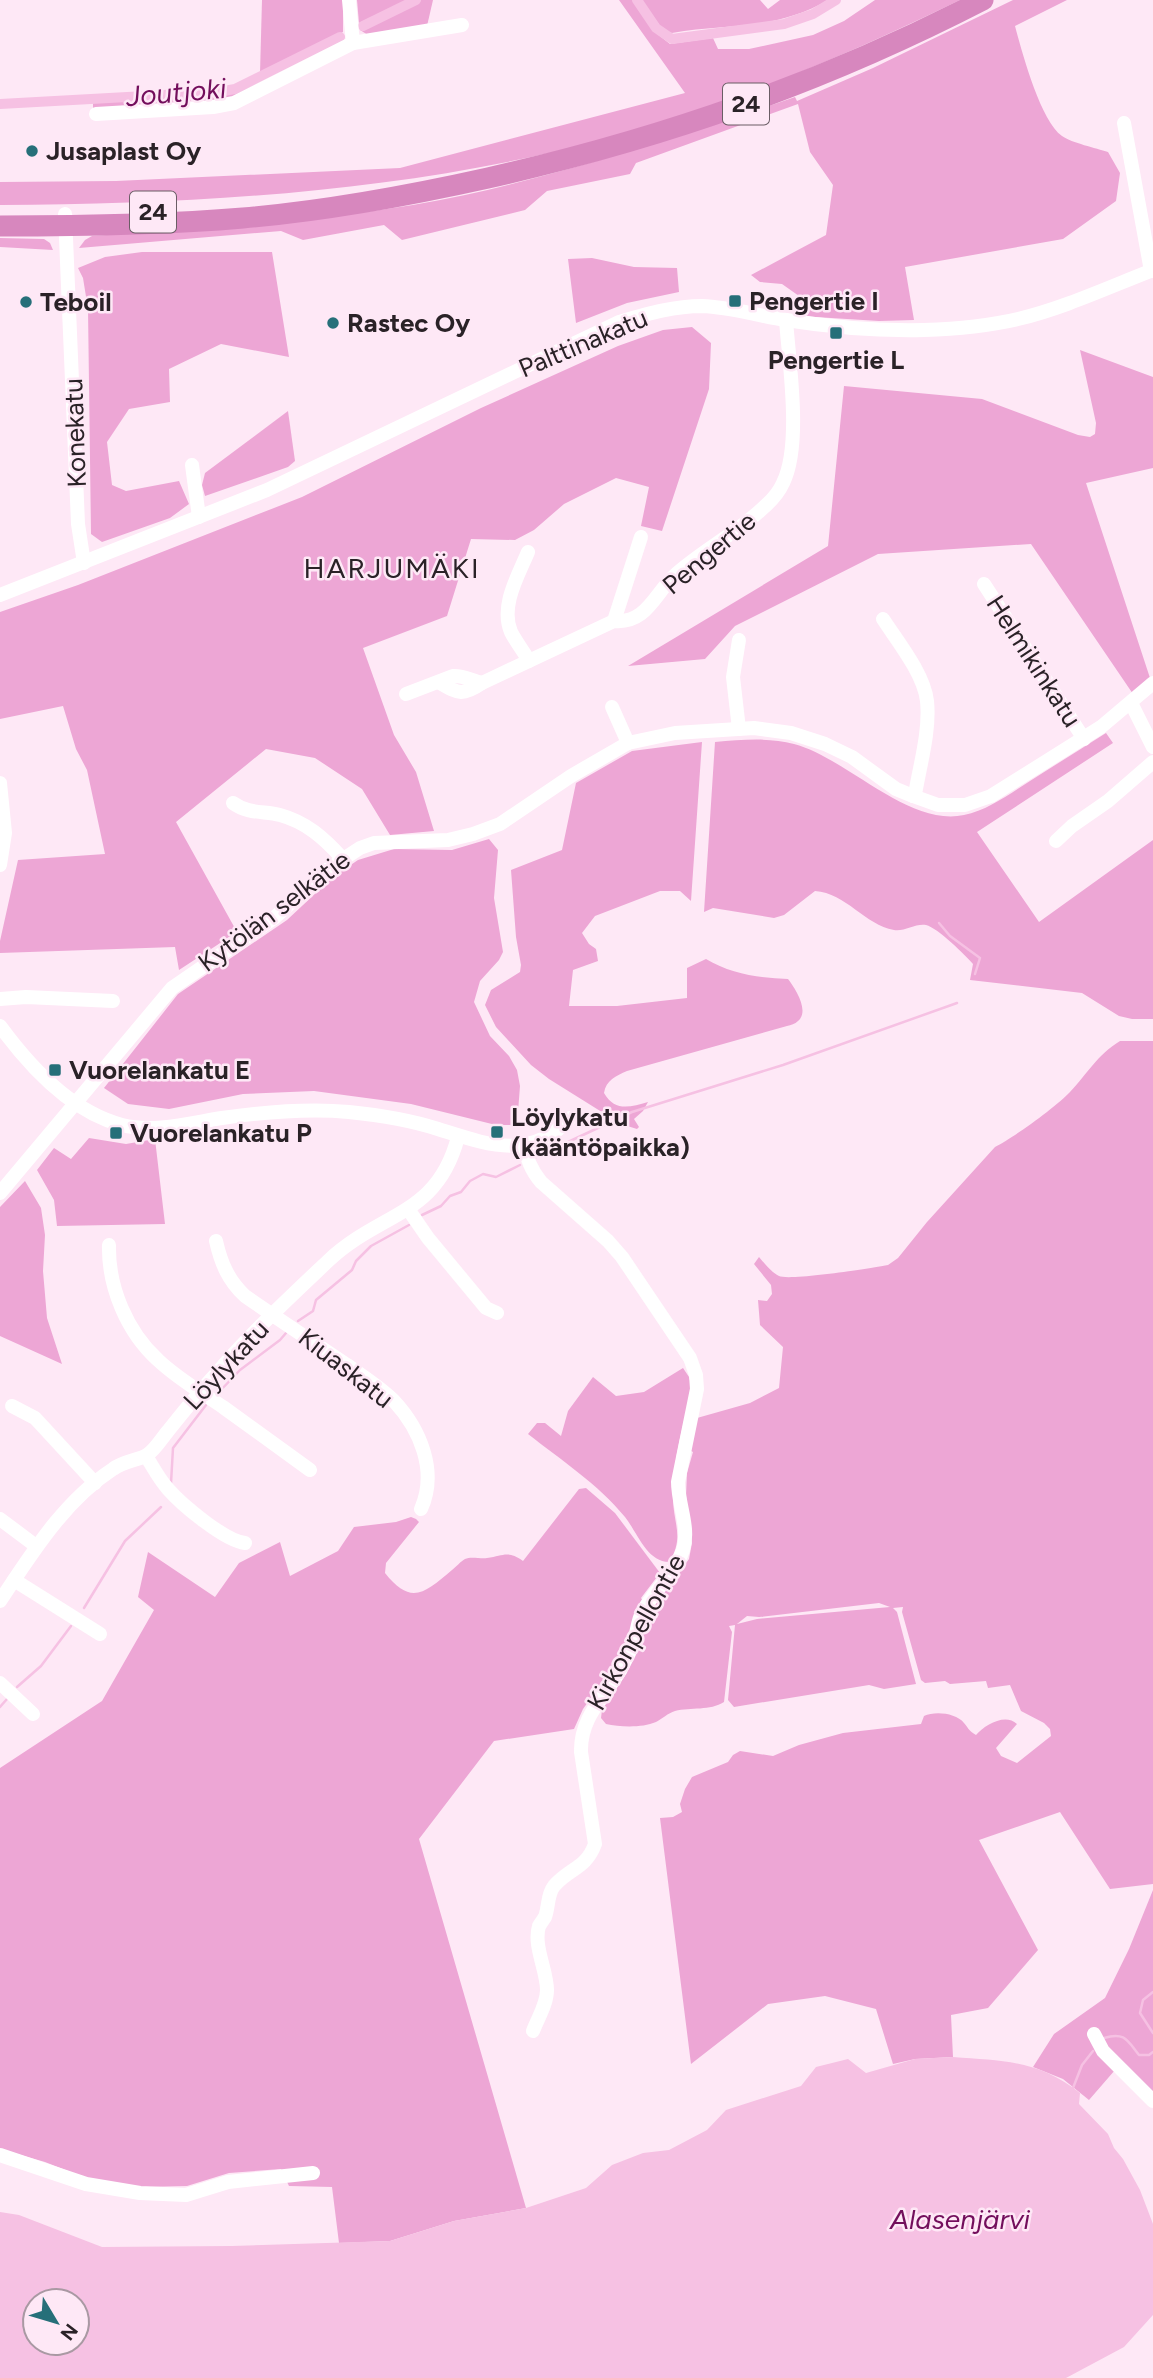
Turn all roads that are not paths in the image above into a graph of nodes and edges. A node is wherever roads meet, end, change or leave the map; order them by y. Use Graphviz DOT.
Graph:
graph roads {
  1 [pos="349,0"];
  2 [pos="983,0"];
  3 [pos="463,25"];
  4 [pos="353,43"];
  5 [pos="96,114"];
  6 [pos="1124,124"];
  7 [pos="0,215"];
  8 [pos="64,220"];
  9 [pos="0,226"];
  10 [pos="1152,271"];
  11 [pos="786,320"];
  12 [pos="192,465"];
  13 [pos="199,517"];
  14 [pos="641,537"];
  15 [pos="528,552"];
  16 [pos="84,563"];
  17 [pos="984,584"];
  18 [pos="0,595"];
  19 [pos="883,619"];
  20 [pos="614,621"];
  21 [pos="738,640"];
  22 [pos="529,661"];
  23 [pos="1153,683"];
  24 [pos="405,694"];
  25 [pos="1131,703"];
  26 [pos="612,707"];
  27 [pos="738,729"];
  28 [pos="1084,739"];
  29 [pos="628,743"];
  30 [pos="1153,747"];
  31 [pos="1153,762"];
  32 [pos="0,783"];
  33 [pos="913,796"];
  34 [pos="233,803"];
  35 [pos="1056,841"];
  36 [pos="342,858"];
  37 [pos="0,864"];
  38 [pos="0,999"];
  39 [pos="113,1001"];
  40 [pos="0,1026"];
  41 [pos="76,1104"];
  42 [pos="570,1118"];
  43 [pos="458,1137"];
  44 [pos="524,1144"];
  45 [pos="0,1193"];
  46 [pos="408,1209"];
  47 [pos="216,1241"];
  48 [pos="109,1245"];
  49 [pos="497,1313"];
  50 [pos="273,1314"];
  51 [pos="200,1391"];
  52 [pos="12,1406"];
  53 [pos="146,1456"];
  54 [pos="310,1470"];
  55 [pos="95,1483"];
  56 [pos="421,1508"];
  57 [pos="0,1519"];
  58 [pos="245,1543"];
  59 [pos="37,1546"];
  60 [pos="14,1580"];
  61 [pos="0,1601"];
  62 [pos="100,1634"];
  63 [pos="0,1683"];
  64 [pos="33,1714"];
  65 [pos="533,2031"];
  66 [pos="1094,2034"];
  67 [pos="1153,2101"];
  68 [pos="0,2155"];
  69 [pos="313,2173"];
  1 -- 4 [label="street"];
  2 -- 8 [label="highway, 24"];
  3 -- 4 [label="street"];
  4 -- 5 [label="street"];
  6 -- 10 [label="street"];
  7 -- 8 [label="highway, 24"];
  8 -- 9 [label="highway, 24"];
  8 -- 16 [label="street, Konekatu"];
  10 -- 11 [label="street, Palttinakatu"];
  11 -- 13 [label="street, Palttinakatu"];
  11 -- 20 [label="street, Pengertie"];
  12 -- 13 [label="street"];
  13 -- 16 [label="street, Palttinakatu"];
  14 -- 20 [label="street"];
  15 -- 22 [label="street"];
  16 -- 18 [label="street"];
  17 -- 28 [label="street, Helmikinkatu"];
  19 -- 33 [label="street"];
  20 -- 22 [label="street, Pengertie"];
  21 -- 27 [label="street"];
  22 -- 24 [label="street, Pengertie"];
  23 -- 25 [label="street, Kytölän selkätie"];
  25 -- 28 [label="street, Kytölän selkätie"];
  25 -- 30 [label="street"];
  26 -- 29 [label="street"];
  27 -- 29 [label="street, Kytölän selkätie"];
  27 -- 33 [label="street, Kytölän selkätie"];
  28 -- 33 [label="street, Kytölän selkätie"];
  29 -- 36 [label="street, Kytölän selkätie"];
  31 -- 35 [label="street"];
  32 -- 37 [label="street"];
  34 -- 36 [label="street"];
  36 -- 41 [label="street, Kytölän selkätie"];
  38 -- 39 [label="street"];
  40 -- 41 [label="street"];
  41 -- 43 [label="street"];
  41 -- 45 [label="street, Kytölän selkätie"];
  42 -- 44 [label="street"];
  43 -- 44 [label="street"];
  43 -- 46 [label="street, Löylykatu"];
  44 -- 65 [label="street, Kirkonpellontie"];
  46 -- 49 [label="street"];
  46 -- 50 [label="street, Löylykatu"];
  47 -- 50 [label="street, Kiuaskatu"];
  48 -- 51 [label="street"];
  50 -- 51 [label="street, Löylykatu"];
  50 -- 56 [label="street, Kiuaskatu"];
  51 -- 53 [label="street, Löylykatu"];
  51 -- 54 [label="street"];
  52 -- 55 [label="street"];
  53 -- 55 [label="street, Löylykatu"];
  53 -- 58 [label="street"];
  55 -- 59 [label="street, Löylykatu"];
  57 -- 59 [label="street"];
  59 -- 60 [label="street, Löylykatu"];
  60 -- 61 [label="street, Löylykatu"];
  60 -- 62 [label="street"];
  63 -- 64 [label="street"];
  66 -- 67 [label="street"];
  68 -- 69 [label="street"];
}
